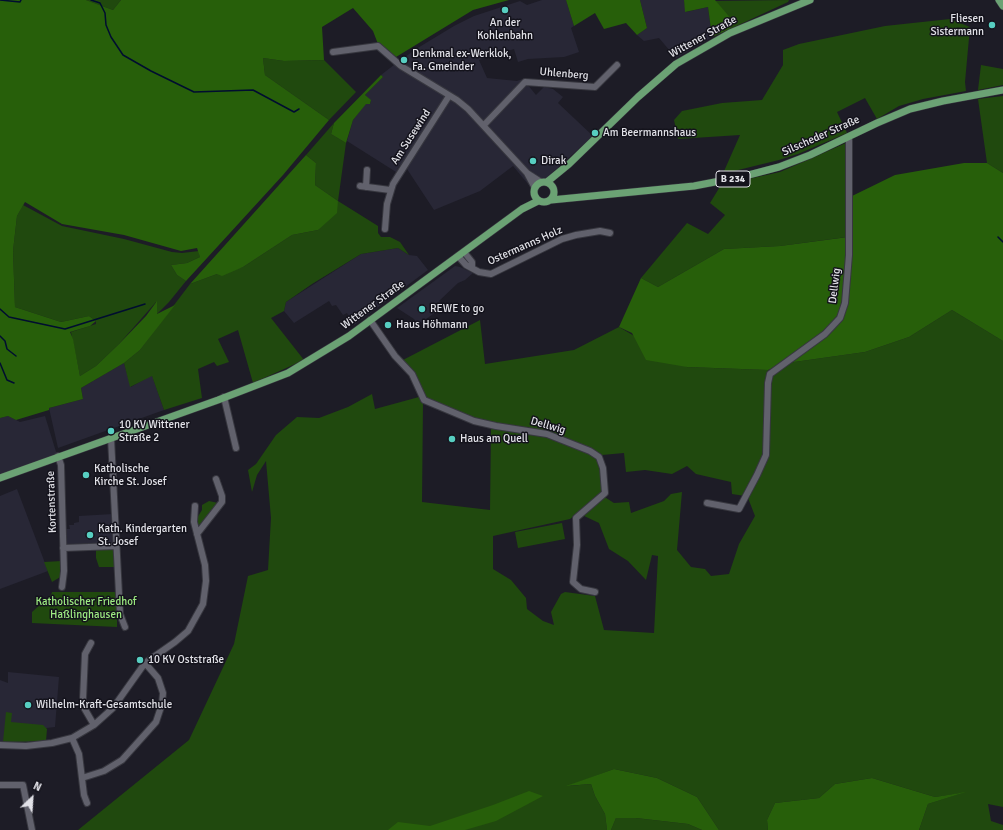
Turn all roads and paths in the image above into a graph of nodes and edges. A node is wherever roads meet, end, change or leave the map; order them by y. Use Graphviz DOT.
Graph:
graph roads {
  1 [pos="810,0"];
  2 [pos="999,0"];
  3 [pos="1003,6"];
  4 [pos="333,52"];
  5 [pos="617,65"];
  6 [pos="1003,90"];
  7 [pos="449,96"];
  8 [pos="484,125"];
  9 [pos="849,137"];
  10 [pos="569,164"];
  11 [pos="367,170"];
  12 [pos="526,173"];
  13 [pos="544,182"];
  14 [pos="390,190"];
  15 [pos="554,190"];
  16 [pos="534,191"];
  17 [pos="573,198"];
  18 [pos="551,200"];
  19 [pos="538,201"];
  20 [pos="522,208"];
  21 [pos="385,229"];
  22 [pos="610,233"];
  23 [pos="461,254"];
  24 [pos="370,320"];
  25 [pos="224,397"];
  26 [pos="112,438"];
  27 [pos="236,448"];
  28 [pos="58,456"];
  29 [pos="0,478"];
  30 [pos="216,479"];
  31 [pos="707,503"];
  32 [pos="195,506"];
  33 [pos="197,534"];
  34 [pos="116,546"];
  35 [pos="63,548"];
  36 [pos="62,587"];
  37 [pos="595,592"];
  38 [pos="125,627"];
  39 [pos="91,643"];
  40 [pos="145,663"];
  41 [pos="94,724"];
  42 [pos="72,738"];
  43 [pos="0,745"];
  44 [pos="82,778"];
  45 [pos="0,786"];
  46 [pos="87,803"];
  47 [pos="32,830"];
  1 -- 10 [label="main road, Wittener Straße"];
  2 -- 3 [label="main road"];
  4 -- 7 [label="street"];
  5 -- 8 [label="street, Uhlenberg"];
  6 -- 9 [label="main road, Silscheder Straße / B 234"];
  7 -- 8 [label="street"];
  7 -- 14 [label="street, Am Susewind"];
  8 -- 12 [label="street"];
  9 -- 17 [label="main road, Silscheder Straße / B 234"];
  9 -- 31 [label="street, Dellwig"];
  10 -- 13 [label="main road, Wittener Straße"];
  10 -- 15 [label="main road, Wittener Straße"];
  11 -- 14 [label="street"];
  12 -- 13 [label="street"];
  12 -- 16 [label="street"];
  13 -- 15 [label="main road"];
  13 -- 16 [label="main road"];
  14 -- 21 [label="street, Am Susewind"];
  15 -- 17 [label="main road, Silscheder Straße"];
  15 -- 18 [label="main road"];
  16 -- 19 [label="main road"];
  16 -- 20 [label="main road, Wittener Straße"];
  17 -- 18 [label="main road, Silscheder Straße / B 234"];
  18 -- 19 [label="main road"];
  19 -- 20 [label="main road, Wittener Straße"];
  20 -- 23 [label="main road, Wittener Straße"];
  22 -- 23 [label="street, Ostermanns Holz"];
  23 -- 24 [label="main road, Wittener Straße"];
  24 -- 25 [label="main road, Wittener Straße"];
  24 -- 37 [label="street, Dellwig"];
  25 -- 26 [label="main road, Wittener Straße"];
  25 -- 27 [label="street"];
  26 -- 28 [label="main road, Wittener Straße"];
  26 -- 34 [label="street"];
  28 -- 29 [label="main road, Wittener Straße"];
  28 -- 35 [label="street, Kortenstraße"];
  30 -- 33 [label="street"];
  32 -- 33 [label="street"];
  33 -- 40 [label="street"];
  34 -- 35 [label="street, Kortenstraße"];
  34 -- 38 [label="street"];
  35 -- 36 [label="street, Kortenstraße"];
  39 -- 41 [label="street"];
  40 -- 41 [label="street"];
  40 -- 44 [label="street"];
  41 -- 42 [label="street"];
  42 -- 43 [label="street"];
  42 -- 44 [label="street"];
  44 -- 46 [label="street"];
  45 -- 47 [label="street"];
}
